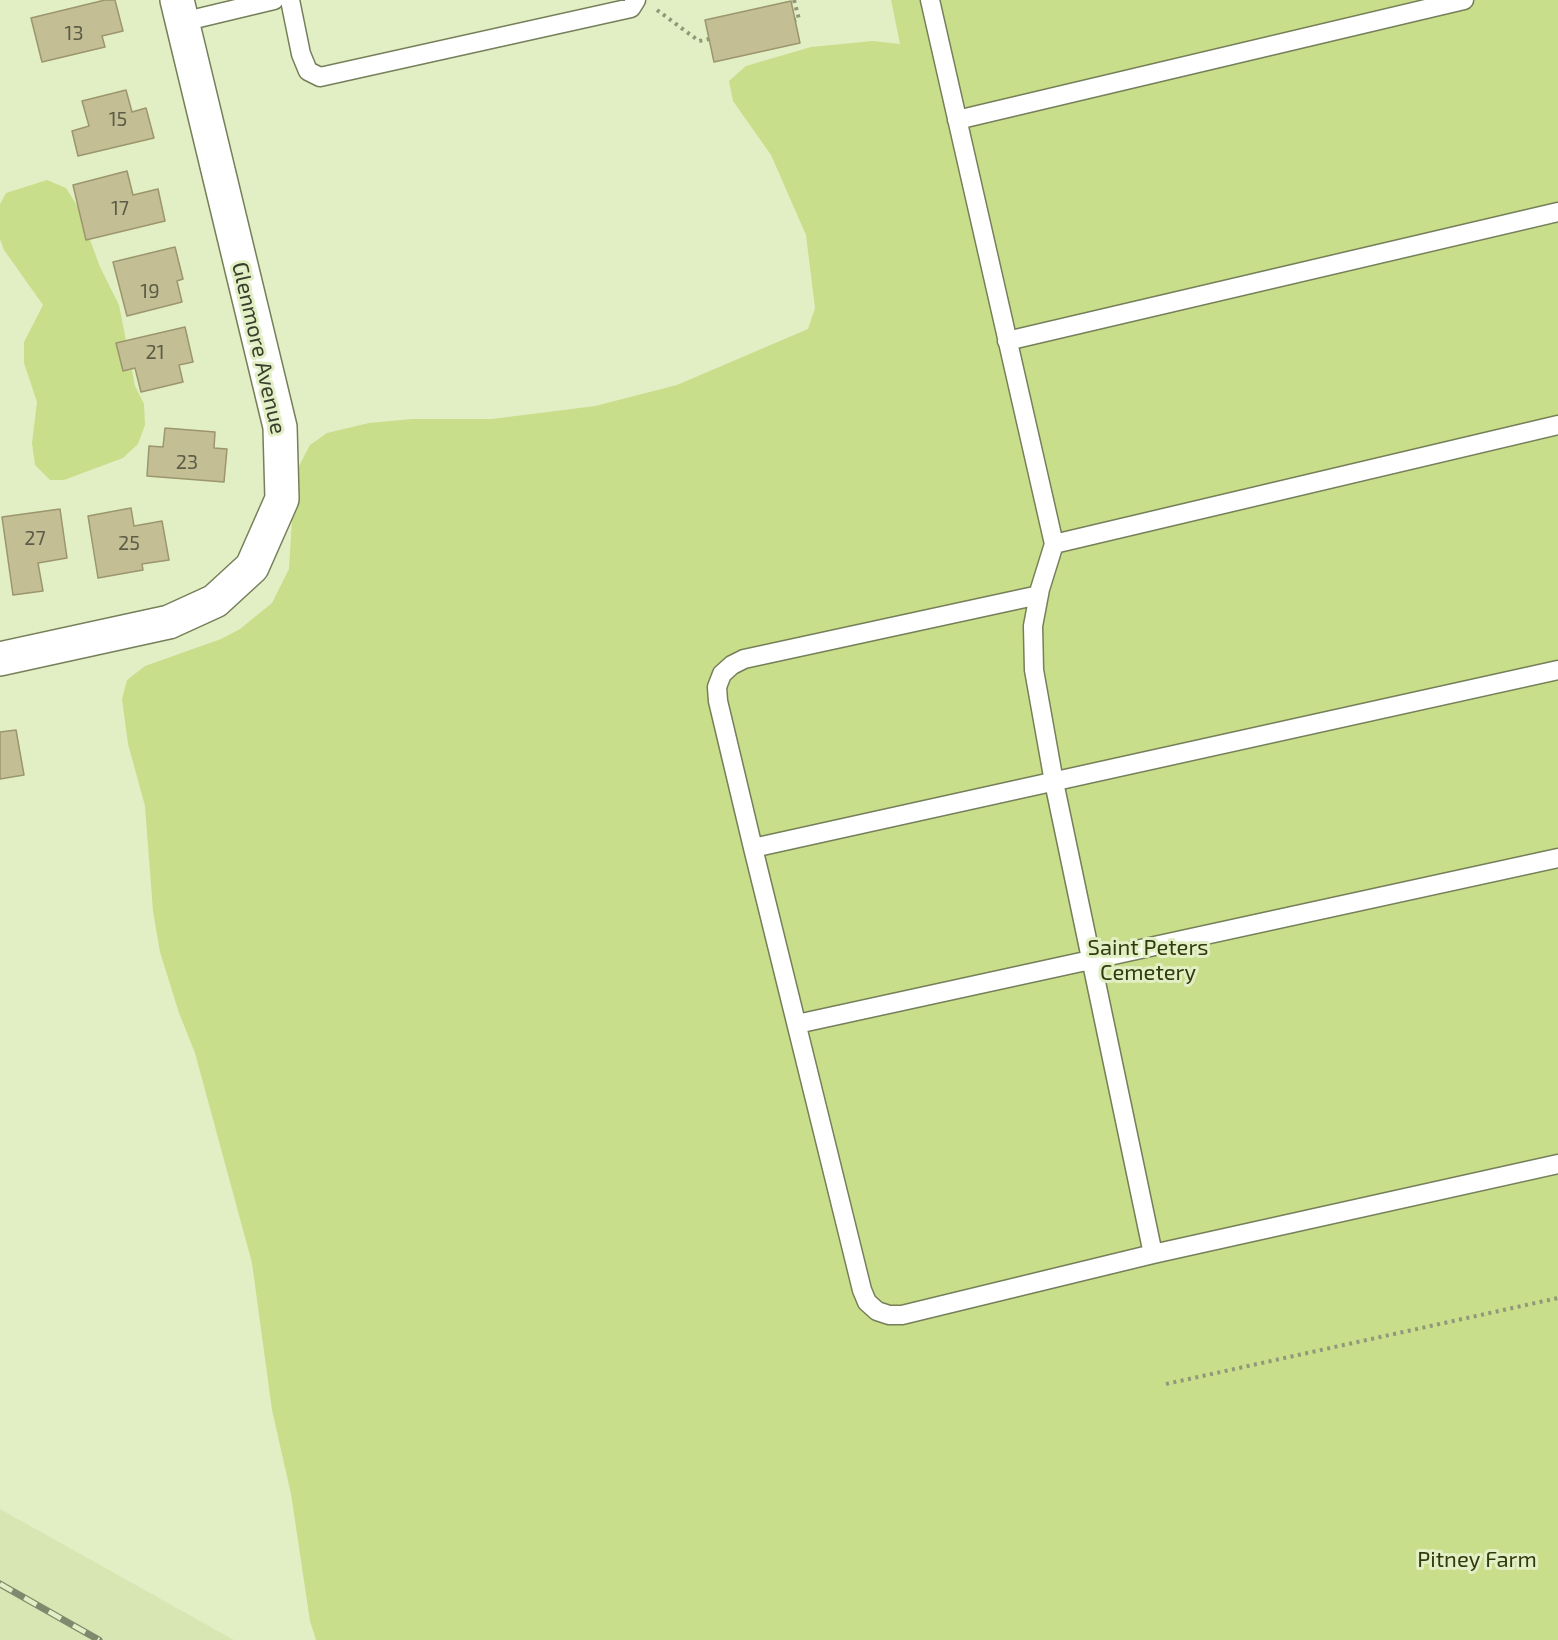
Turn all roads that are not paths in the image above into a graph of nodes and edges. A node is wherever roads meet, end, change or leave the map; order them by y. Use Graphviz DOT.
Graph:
graph roads {
  1 [pos="274,0"];
  2 [pos="290,0"];
  3 [pos="636,0"];
  4 [pos="930,0"];
  5 [pos="1464,0"];
  6 [pos="179,11"];
  7 [pos="957,120"];
  8 [pos="1558,212"];
  9 [pos="1007,341"];
  10 [pos="1558,425"];
  11 [pos="1054,544"];
  12 [pos="1039,595"];
  13 [pos="0,659"];
  14 [pos="1558,670"];
  15 [pos="1054,782"];
  16 [pos="753,849"];
  17 [pos="1558,858"];
  18 [pos="1091,960"];
  19 [pos="797,1024"];
  20 [pos="1558,1164"];
  21 [pos="1153,1254"];
  1 -- 6 [label="lane"];
  2 -- 3 [label="lane"];
  4 -- 7 [label="lane"];
  5 -- 7 [label="lane"];
  6 -- 13 [label="street, Glenmore Avenue"];
  7 -- 9 [label="lane"];
  8 -- 9 [label="lane"];
  9 -- 11 [label="lane"];
  10 -- 11 [label="lane"];
  11 -- 12 [label="lane"];
  12 -- 15 [label="lane"];
  12 -- 16 [label="lane"];
  14 -- 15 [label="lane"];
  15 -- 16 [label="lane"];
  15 -- 18 [label="lane"];
  16 -- 19 [label="lane"];
  17 -- 18 [label="lane"];
  18 -- 19 [label="lane"];
  18 -- 21 [label="lane"];
  19 -- 21 [label="lane"];
  20 -- 21 [label="lane"];
}
